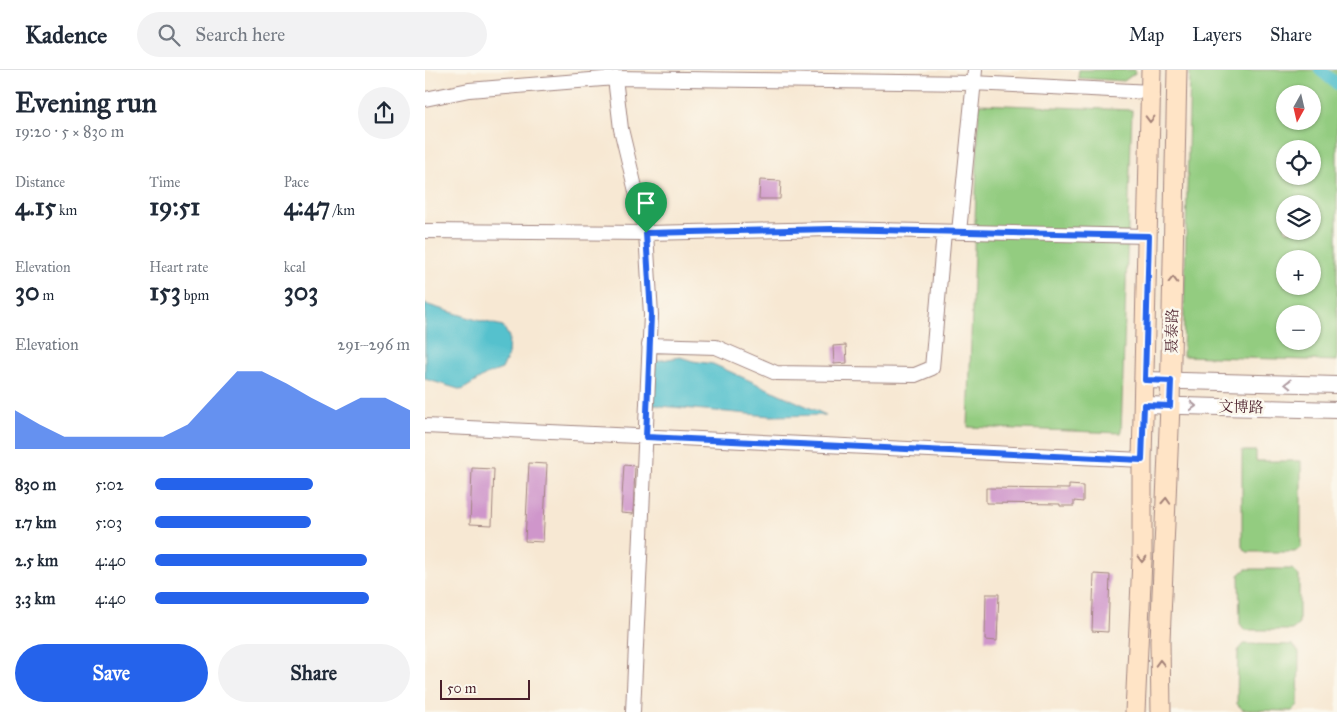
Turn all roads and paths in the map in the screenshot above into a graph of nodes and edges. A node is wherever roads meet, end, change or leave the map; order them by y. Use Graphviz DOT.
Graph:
graph roads {
  1 [pos="1151,70"];
  2 [pos="1177,70"];
  3 [pos="702,75"];
  4 [pos="974,76"];
  5 [pos="615,78"];
  6 [pos="1151,92"];
  7 [pos="425,99"];
  8 [pos="425,231"];
  9 [pos="944,232"];
  10 [pos="959,232"];
  11 [pos="646,233"];
  12 [pos="1149,236"];
  13 [pos="649,345"];
  14 [pos="1145,380"];
  15 [pos="1171,381"];
  16 [pos="1337,385"];
  17 [pos="1144,405"];
  18 [pos="1170,406"];
  19 [pos="1337,410"];
  20 [pos="425,426"];
  21 [pos="646,437"];
  22 [pos="1142,460"];
  23 [pos="633,712"];
  24 [pos="1135,712"];
  25 [pos="1161,712"];
  1 -- 6 [label="main road, 聂泰路"];
  15 -- 2 [label="main road, 聂泰路, one-way"];
  3 -- 4 [label="street"];
  3 -- 5 [label="street"];
  4 -- 6 [label="street"];
  4 -- 10 [label="street"];
  5 -- 7 [label="street"];
  5 -- 11 [label="street"];
  6 -- 12 [label="main road, 聂泰路, one-way"];
  8 -- 11 [label="street"];
  9 -- 10 [label="street"];
  9 -- 11 [label="street"];
  9 -- 13 [label="street"];
  10 -- 12 [label="street"];
  11 -- 13 [label="street"];
  12 -- 14 [label="main road, 聂泰路"];
  13 -- 21 [label="street"];
  14 -- 15 [label="street, 文博路"];
  14 -- 17 [label="main road, 聂泰路"];
  16 -- 15 [label="street, 文博路, one-way"];
  15 -- 18 [label="main road, 聂泰路"];
  17 -- 18 [label="street, 文博路"];
  17 -- 22 [label="main road, 聂泰路"];
  18 -- 19 [label="street, 文博路, one-way"];
  25 -- 18 [label="main road, 聂泰路, one-way"];
  20 -- 21 [label="street"];
  21 -- 22 [label="street"];
  21 -- 23 [label="street"];
  22 -- 24 [label="main road, 聂泰路, one-way"];
}
